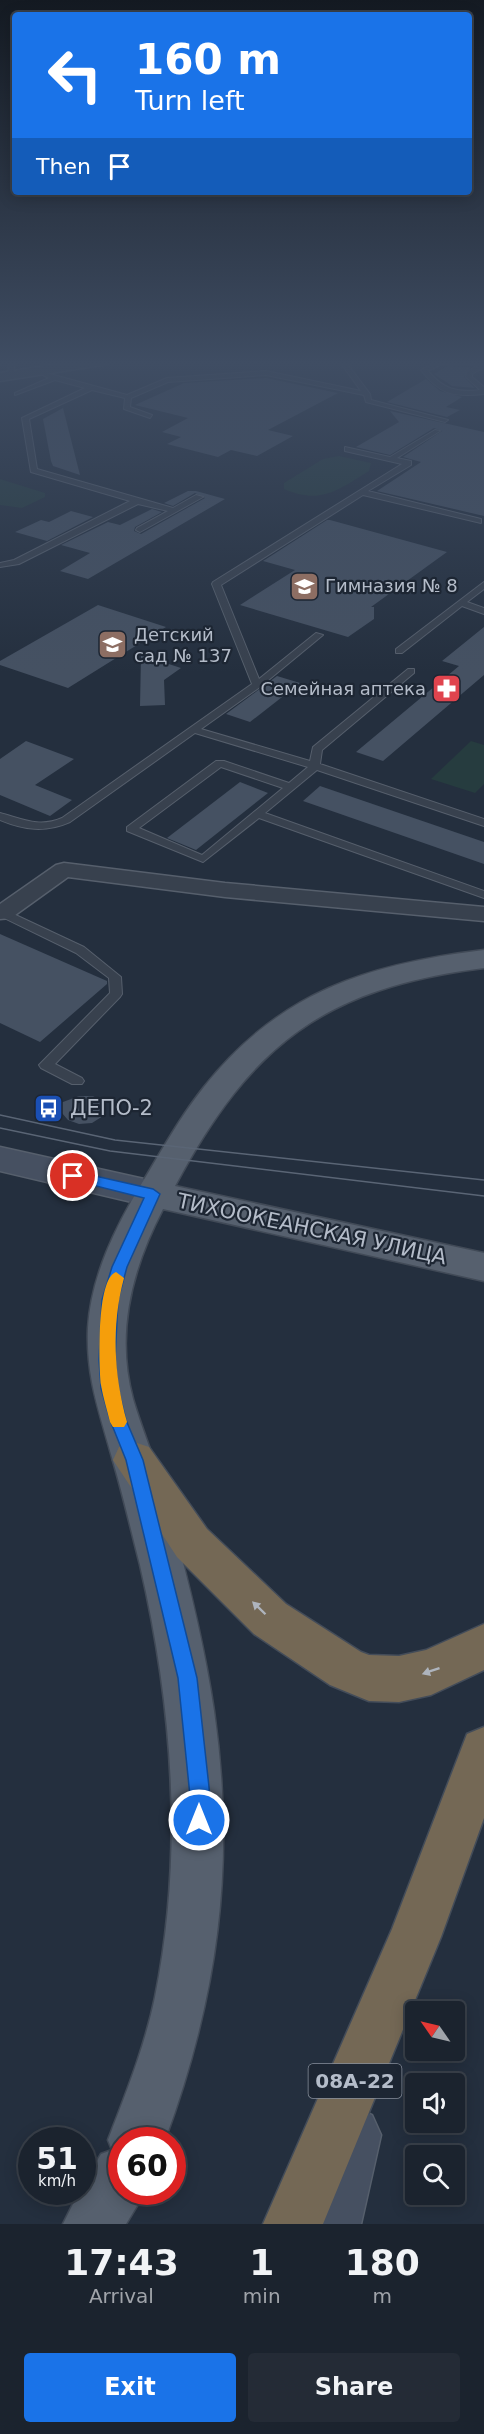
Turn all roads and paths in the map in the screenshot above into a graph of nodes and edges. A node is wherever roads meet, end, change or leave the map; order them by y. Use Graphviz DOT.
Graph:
graph roads {
  1 [pos="32,464"];
  2 [pos="407,464"];
  3 [pos="362,492"];
  4 [pos="199,497"];
  5 [pos="137,501"];
  6 [pos="175,511"];
  7 [pos="478,521"];
  8 [pos="140,530"];
  9 [pos="0,565"];
  10 [pos="484,585"];
  11 [pos="461,603"];
  12 [pos="484,611"];
  13 [pos="319,634"];
  14 [pos="399,651"];
  15 [pos="411,670"];
  16 [pos="257,685"];
  17 [pos="194,730"];
  18 [pos="315,766"];
  19 [pos="290,787"];
  20 [pos="258,814"];
  21 [pos="0,816"];
  22 [pos="484,824"];
  23 [pos="484,896"];
  24 [pos="1,912"];
  25 [pos="484,914"];
  26 [pos="484,958"];
  27 [pos="77,1081"];
  28 [pos="0,1159"];
  29 [pos="153,1194"];
  30 [pos="484,1267"];
  31 [pos="134,1460"];
  32 [pos="484,1646"];
  33 [pos="484,1751"];
  34 [pos="415,1937"];
  35 [pos="142,2127"];
  36 [pos="108,2199"];
  37 [pos="93,2224"];
  38 [pos="293,2224"];
  39 [pos="331,2224"];
  1 -- 5 [label="lane"];
  2 -- 3 [label="lane"];
  3 -- 7 [label="lane"];
  3 -- 16 [label="lane"];
  4 -- 6 [label="lane"];
  5 -- 6 [label="lane"];
  5 -- 9 [label="lane"];
  6 -- 8 [label="lane"];
  10 -- 11 [label="lane"];
  11 -- 12 [label="lane"];
  11 -- 14 [label="lane"];
  13 -- 16 [label="lane"];
  15 -- 18 [label="lane"];
  16 -- 17 [label="lane"];
  17 -- 18 [label="lane"];
  17 -- 21 [label="lane"];
  18 -- 19 [label="lane"];
  18 -- 22 [label="lane"];
  19 -- 20 [label="lane"];
  19 -- 20 [label="lane"];
  20 -- 23 [label="lane"];
  24 -- 25 [label="street"];
  24 -- 27 [label="lane"];
  26 -- 29 [label="main road"];
  28 -- 29 [label="main road, ТИХООКЕАНСКАЯ УЛИЦА"];
  29 -- 30 [label="main road, ТИХООКЕАНСКАЯ УЛИЦА"];
  29 -- 31 [label="main road"];
  32 -- 31 [label="highway, one-way"];
  31 -- 35 [label="main road"];
  33 -- 34 [label="highway, 08А-22"];
  34 -- 38 [label="highway, 08А-22"];
  34 -- 39 [label="main road"];
  36 -- 37 [label="main road"];
}
